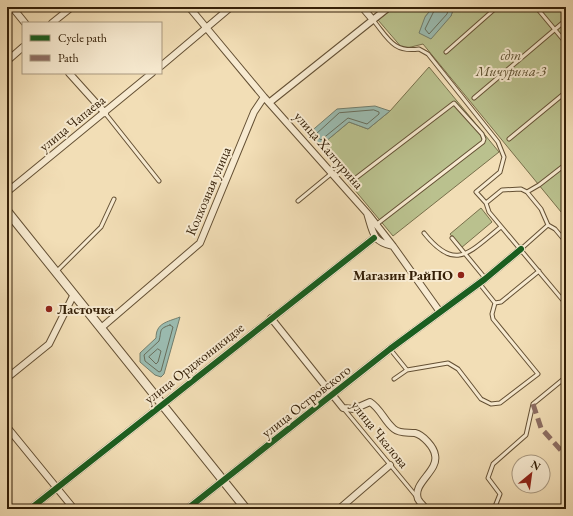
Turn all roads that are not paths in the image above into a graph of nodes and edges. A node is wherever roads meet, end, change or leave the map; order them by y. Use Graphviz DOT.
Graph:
graph roads {
  1 [pos="12,7"];
  2 [pos="72,7"];
  3 [pos="189,7"];
  4 [pos="231,7"];
  5 [pos="362,7"];
  6 [pos="389,7"];
  7 [pos="497,7"];
  8 [pos="536,7"];
  9 [pos="373,20"];
  10 [pos="566,20"];
  11 [pos="24,22"];
  12 [pos="53,22"];
  13 [pos="206,28"];
  14 [pos="555,29"];
  15 [pos="566,43"];
  16 [pos="22,48"];
  17 [pos="446,52"];
  18 [pos="7,61"];
  19 [pos="162,65"];
  20 [pos="70,74"];
  21 [pos="151,74"];
  22 [pos="566,92"];
  23 [pos="264,96"];
  24 [pos="474,98"];
  25 [pos="270,102"];
  26 [pos="104,113"];
  27 [pos="509,139"];
  28 [pos="566,164"];
  29 [pos="332,173"];
  30 [pos="159,181"];
  31 [pos="352,181"];
  32 [pos="7,192"];
  33 [pos="527,192"];
  34 [pos="114,199"];
  35 [pos="298,201"];
  36 [pos="486,203"];
  37 [pos="7,211"];
  38 [pos="367,213"];
  39 [pos="377,224"];
  40 [pos="548,225"];
  41 [pos="501,227"];
  42 [pos="424,233"];
  43 [pos="374,238"];
  44 [pos="452,238"];
  45 [pos="566,242"];
  46 [pos="393,246"];
  47 [pos="521,249"];
  48 [pos="465,255"];
  49 [pos="539,271"];
  50 [pos="56,272"];
  51 [pos="485,279"];
  52 [pos="479,283"];
  53 [pos="74,294"];
  54 [pos="495,302"];
  55 [pos="566,304"];
  56 [pos="440,312"];
  57 [pos="271,318"];
  58 [pos="101,328"];
  59 [pos="390,349"];
  60 [pos="407,370"];
  61 [pos="566,377"];
  62 [pos="7,378"];
  63 [pos="394,379"];
  64 [pos="333,395"];
  65 [pos="163,404"];
  66 [pos="343,408"];
  67 [pos="7,427"];
  68 [pos="390,465"];
  69 [pos="224,481"];
  70 [pos="57,488"];
  71 [pos="418,499"];
  72 [pos="30,509"];
  73 [pos="74,509"];
  74 [pos="187,509"];
  75 [pos="246,509"];
  76 [pos="339,509"];
  77 [pos="426,509"];
  78 [pos="494,509"];
  1 -- 11 [label="street"];
  2 -- 12 [label="street"];
  3 -- 13 [label="street, улица Халтурина"];
  4 -- 13 [label="street"];
  5 -- 9 [label="street"];
  6 -- 9 [label="street"];
  7 -- 17 [label="lane"];
  8 -- 14 [label="lane"];
  9 -- 25 [label="street"];
  9 -- 36 [label="lane"];
  10 -- 14 [label="lane"];
  13 -- 19 [label="street"];
  13 -- 23 [label="street, улица Халтурина"];
  14 -- 15 [label="lane"];
  14 -- 24 [label="lane"];
  16 -- 18 [label="street"];
  20 -- 26 [label="street"];
  21 -- 26 [label="street, улица Чапаева"];
  22 -- 27 [label="lane"];
  23 -- 25 [label="street, улица Халтурина"];
  23 -- 58 [label="street, Колхозная улица"];
  25 -- 29 [label="street, улица Халтурина"];
  26 -- 30 [label="lane"];
  26 -- 32 [label="street, улица Чапаева"];
  28 -- 33 [label="lane"];
  29 -- 35 [label="lane"];
  29 -- 38 [label="street, улица Халтурина"];
  31 -- 39 [label="lane"];
  33 -- 36 [label="lane"];
  33 -- 40 [label="lane"];
  34 -- 50 [label="lane"];
  36 -- 41 [label="lane"];
  37 -- 50 [label="street"];
  38 -- 39 [label="street"];
  38 -- 43 [label="street, улица Халтурина"];
  39 -- 46 [label="street"];
  40 -- 45 [label="lane"];
  40 -- 47 [label="lane"];
  41 -- 47 [label="lane"];
  41 -- 48 [label="lane"];
  42 -- 48 [label="lane"];
  43 -- 46 [label="street"];
  43 -- 57 [label="street, улица Орджоникидзе"];
  44 -- 48 [label="lane"];
  46 -- 56 [label="street"];
  47 -- 49 [label="lane"];
  47 -- 51 [label="street, улица Островского"];
  48 -- 51 [label="lane"];
  49 -- 54 [label="lane"];
  49 -- 55 [label="lane"];
  50 -- 53 [label="street"];
  51 -- 52 [label="street, улица Островского"];
  52 -- 54 [label="lane"];
  52 -- 56 [label="street, улица Островского"];
  53 -- 58 [label="street"];
  53 -- 62 [label="street"];
  54 -- 60 [label="lane"];
  56 -- 59 [label="street, улица Островского"];
  57 -- 64 [label="street, улица Чкалова"];
  57 -- 65 [label="street, улица Орджоникидзе"];
  58 -- 65 [label="street"];
  59 -- 60 [label="lane"];
  59 -- 64 [label="street, улица Островского"];
  60 -- 63 [label="lane"];
  61 -- 78 [label="lane"];
  64 -- 66 [label="street, улица Чкалова"];
  64 -- 69 [label="street, улица Островского"];
  65 -- 69 [label="street"];
  65 -- 70 [label="street, улица Орджоникидзе"];
  66 -- 68 [label="lane, улица Чкалова"];
  66 -- 71 [label="street"];
  67 -- 70 [label="street"];
  68 -- 71 [label="lane, улица Чкалова"];
  68 -- 76 [label="street"];
  69 -- 74 [label="street, улица Островского"];
  69 -- 75 [label="street"];
  70 -- 72 [label="street, улица Орджоникидзе"];
  70 -- 73 [label="street"];
  71 -- 77 [label="street, улица Чкалова"];
}
